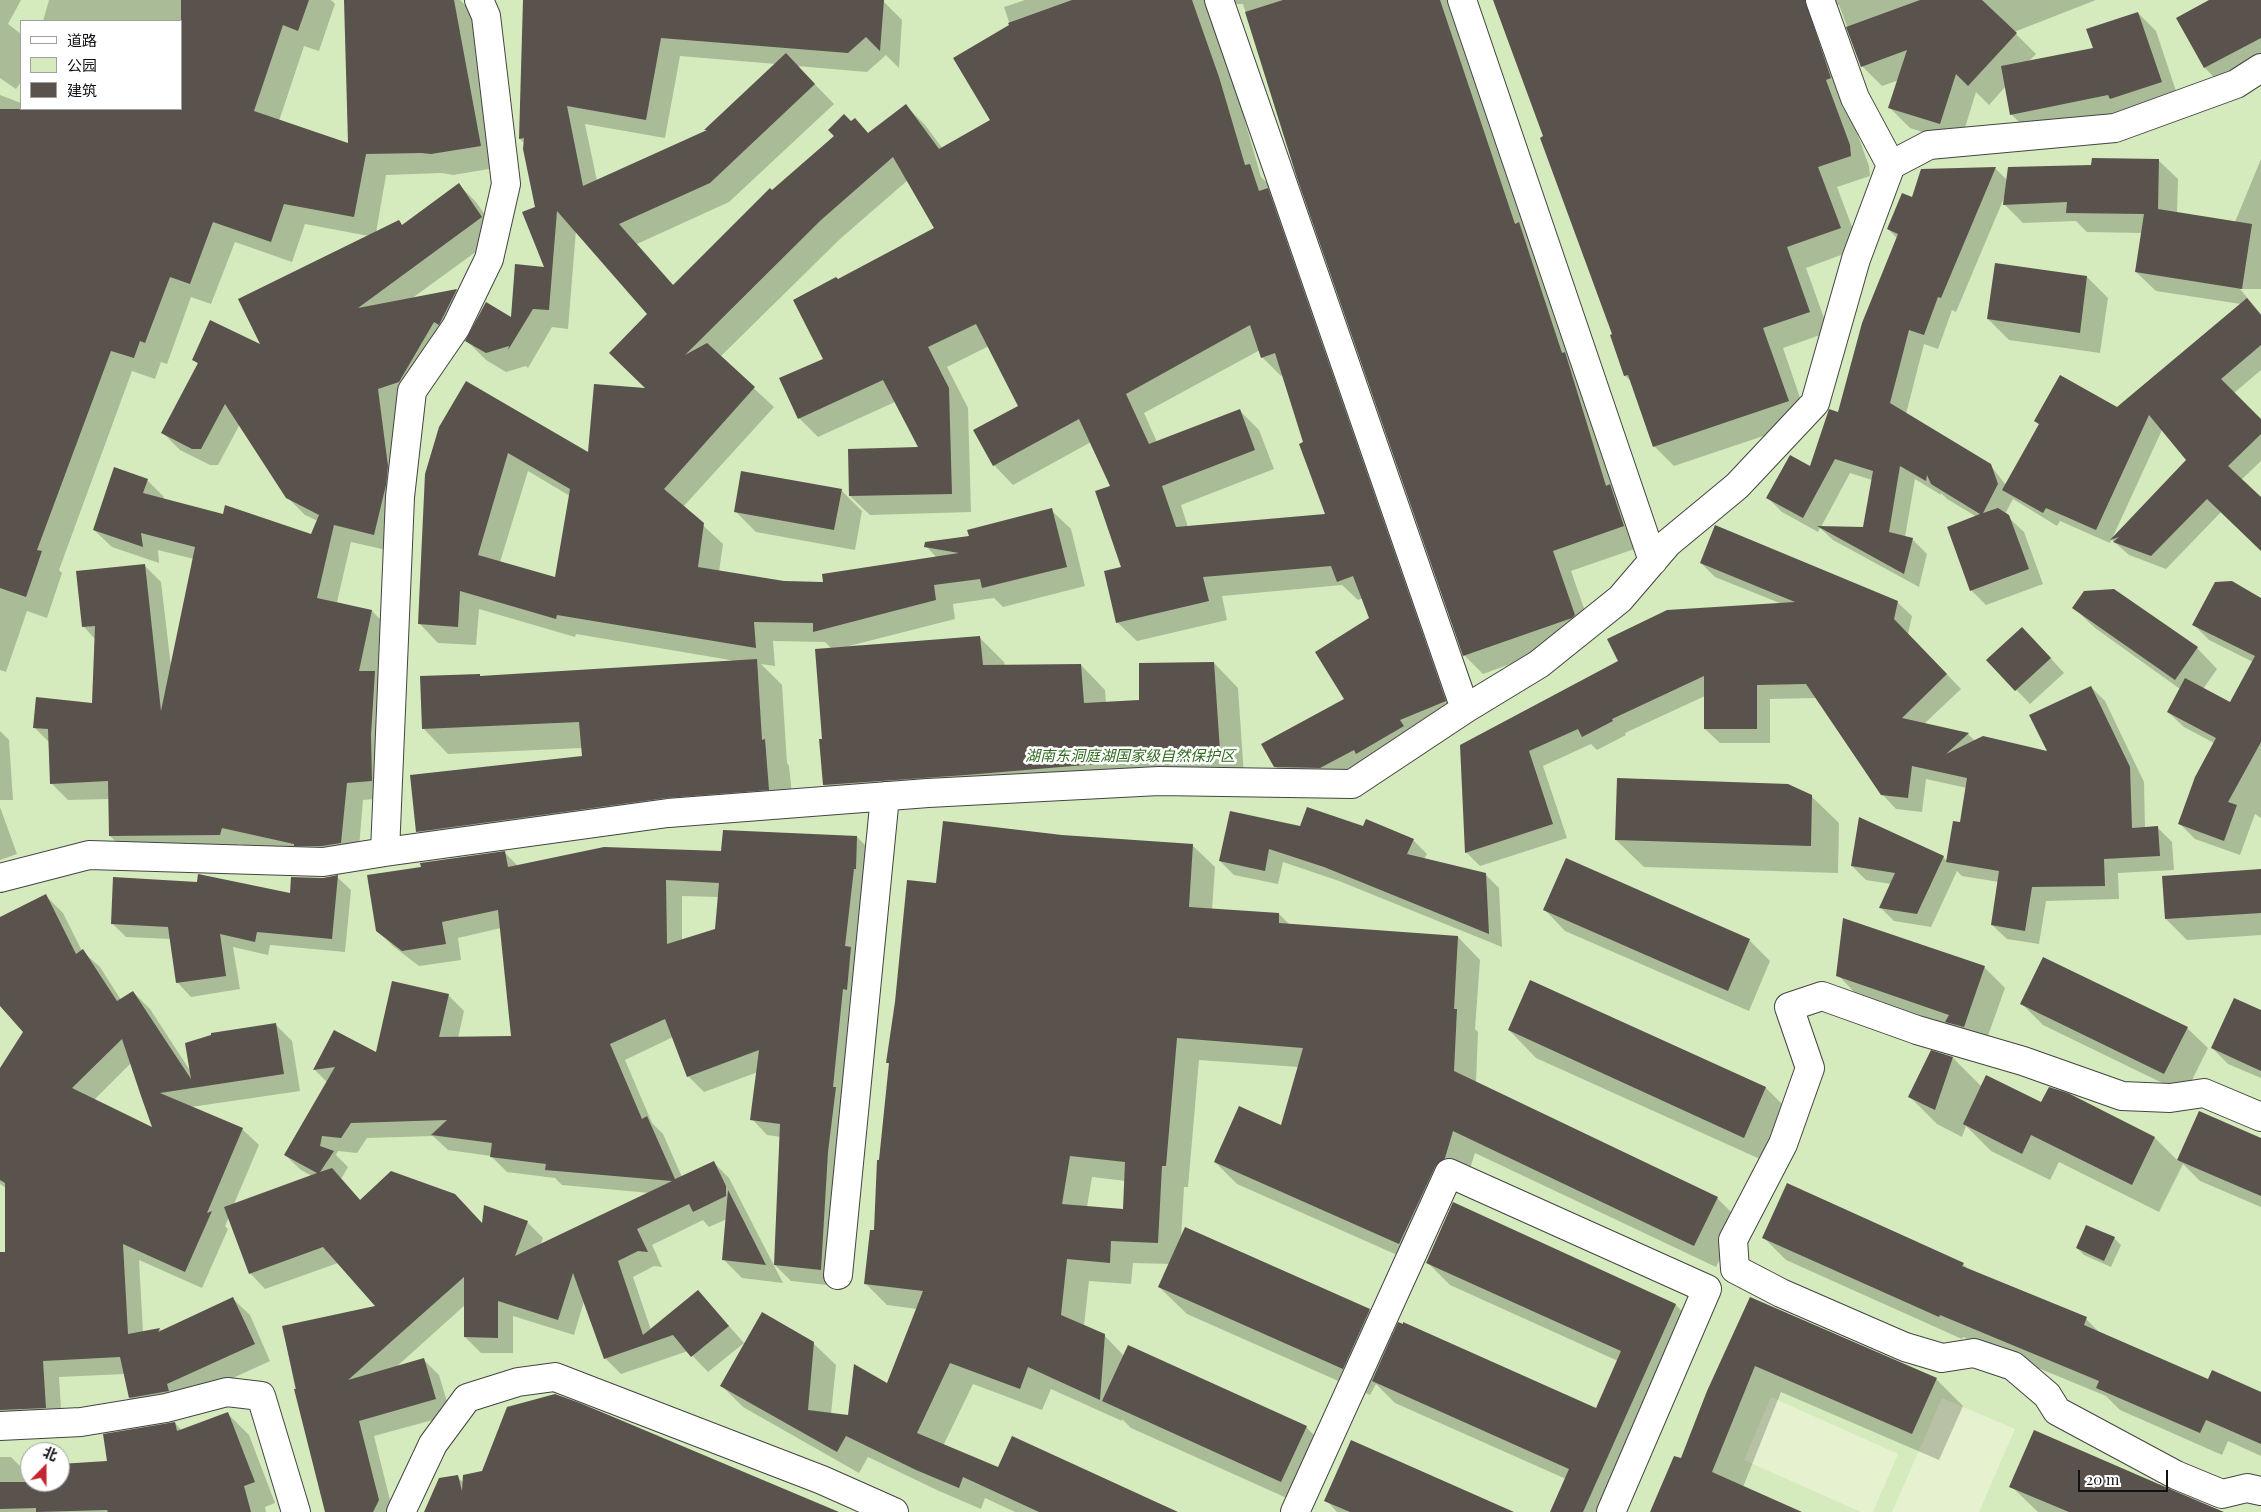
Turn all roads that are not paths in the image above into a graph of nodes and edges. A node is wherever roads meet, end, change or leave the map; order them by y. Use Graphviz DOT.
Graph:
graph roads {
  1 [pos="479,0"];
  2 [pos="1219,0"];
  3 [pos="1462,0"];
  4 [pos="1820,0"];
  5 [pos="2261,68"];
  6 [pos="1891,166"];
  7 [pos="1653,561"];
  8 [pos="1465,709"];
  9 [pos="885,796"];
  10 [pos="385,852"];
  11 [pos="0,878"];
  12 [pos="2261,1117"];
  13 [pos="1735,1269"];
  14 [pos="838,1276"];
  15 [pos="1707,1289"];
  16 [pos="0,1426"];
  17 [pos="2261,1491"];
  18 [pos="296,1512"];
  19 [pos="401,1512"];
  20 [pos="894,1512"];
  21 [pos="1295,1512"];
  22 [pos="1611,1512"];
  1 -- 10 [label="street"];
  2 -- 8 [label="street"];
  3 -- 7 [label="street"];
  4 -- 6 [label="street"];
  5 -- 6 [label="street"];
  6 -- 7 [label="street"];
  7 -- 8 [label="street"];
  8 -- 9 [label="street"];
  9 -- 10 [label="street"];
  9 -- 14 [label="street"];
  10 -- 11 [label="street"];
  12 -- 13 [label="street"];
  13 -- 15 [label="street"];
  13 -- 17 [label="street"];
  15 -- 21 [label="street"];
  15 -- 22 [label="street"];
  16 -- 18 [label="street"];
  19 -- 20 [label="street"];
}
